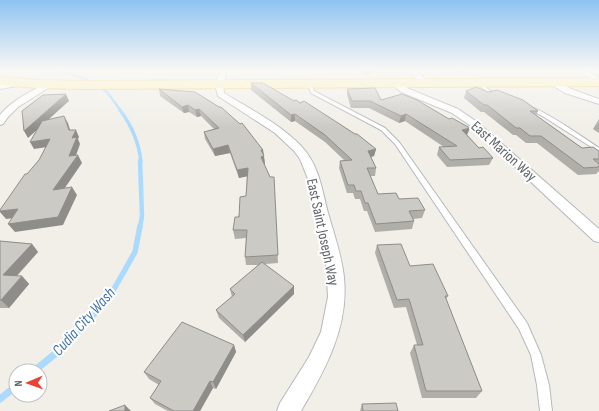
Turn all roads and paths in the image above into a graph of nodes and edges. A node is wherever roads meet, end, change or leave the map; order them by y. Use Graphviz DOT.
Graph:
graph roads {
  1 [pos="42,89"];
  2 [pos="220,89"];
  3 [pos="311,89"];
  4 [pos="403,89"];
  5 [pos="486,89"];
  6 [pos="565,89"];
  7 [pos="502,97"];
  8 [pos="599,102"];
  9 [pos="526,106"];
  10 [pos="0,122"];
  11 [pos="599,150"];
  12 [pos="599,237"];
  13 [pos="288,411"];
  14 [pos="546,411"];
  1 -- 10 [label="street"];
  2 -- 13 [label="street, East Saint Joseph Way"];
  3 -- 14 [label="lane"];
  4 -- 12 [label="street, East Marion Way"];
  5 -- 7 [label="lane"];
  6 -- 8 [label="street"];
  9 -- 11 [label="lane"];
}
